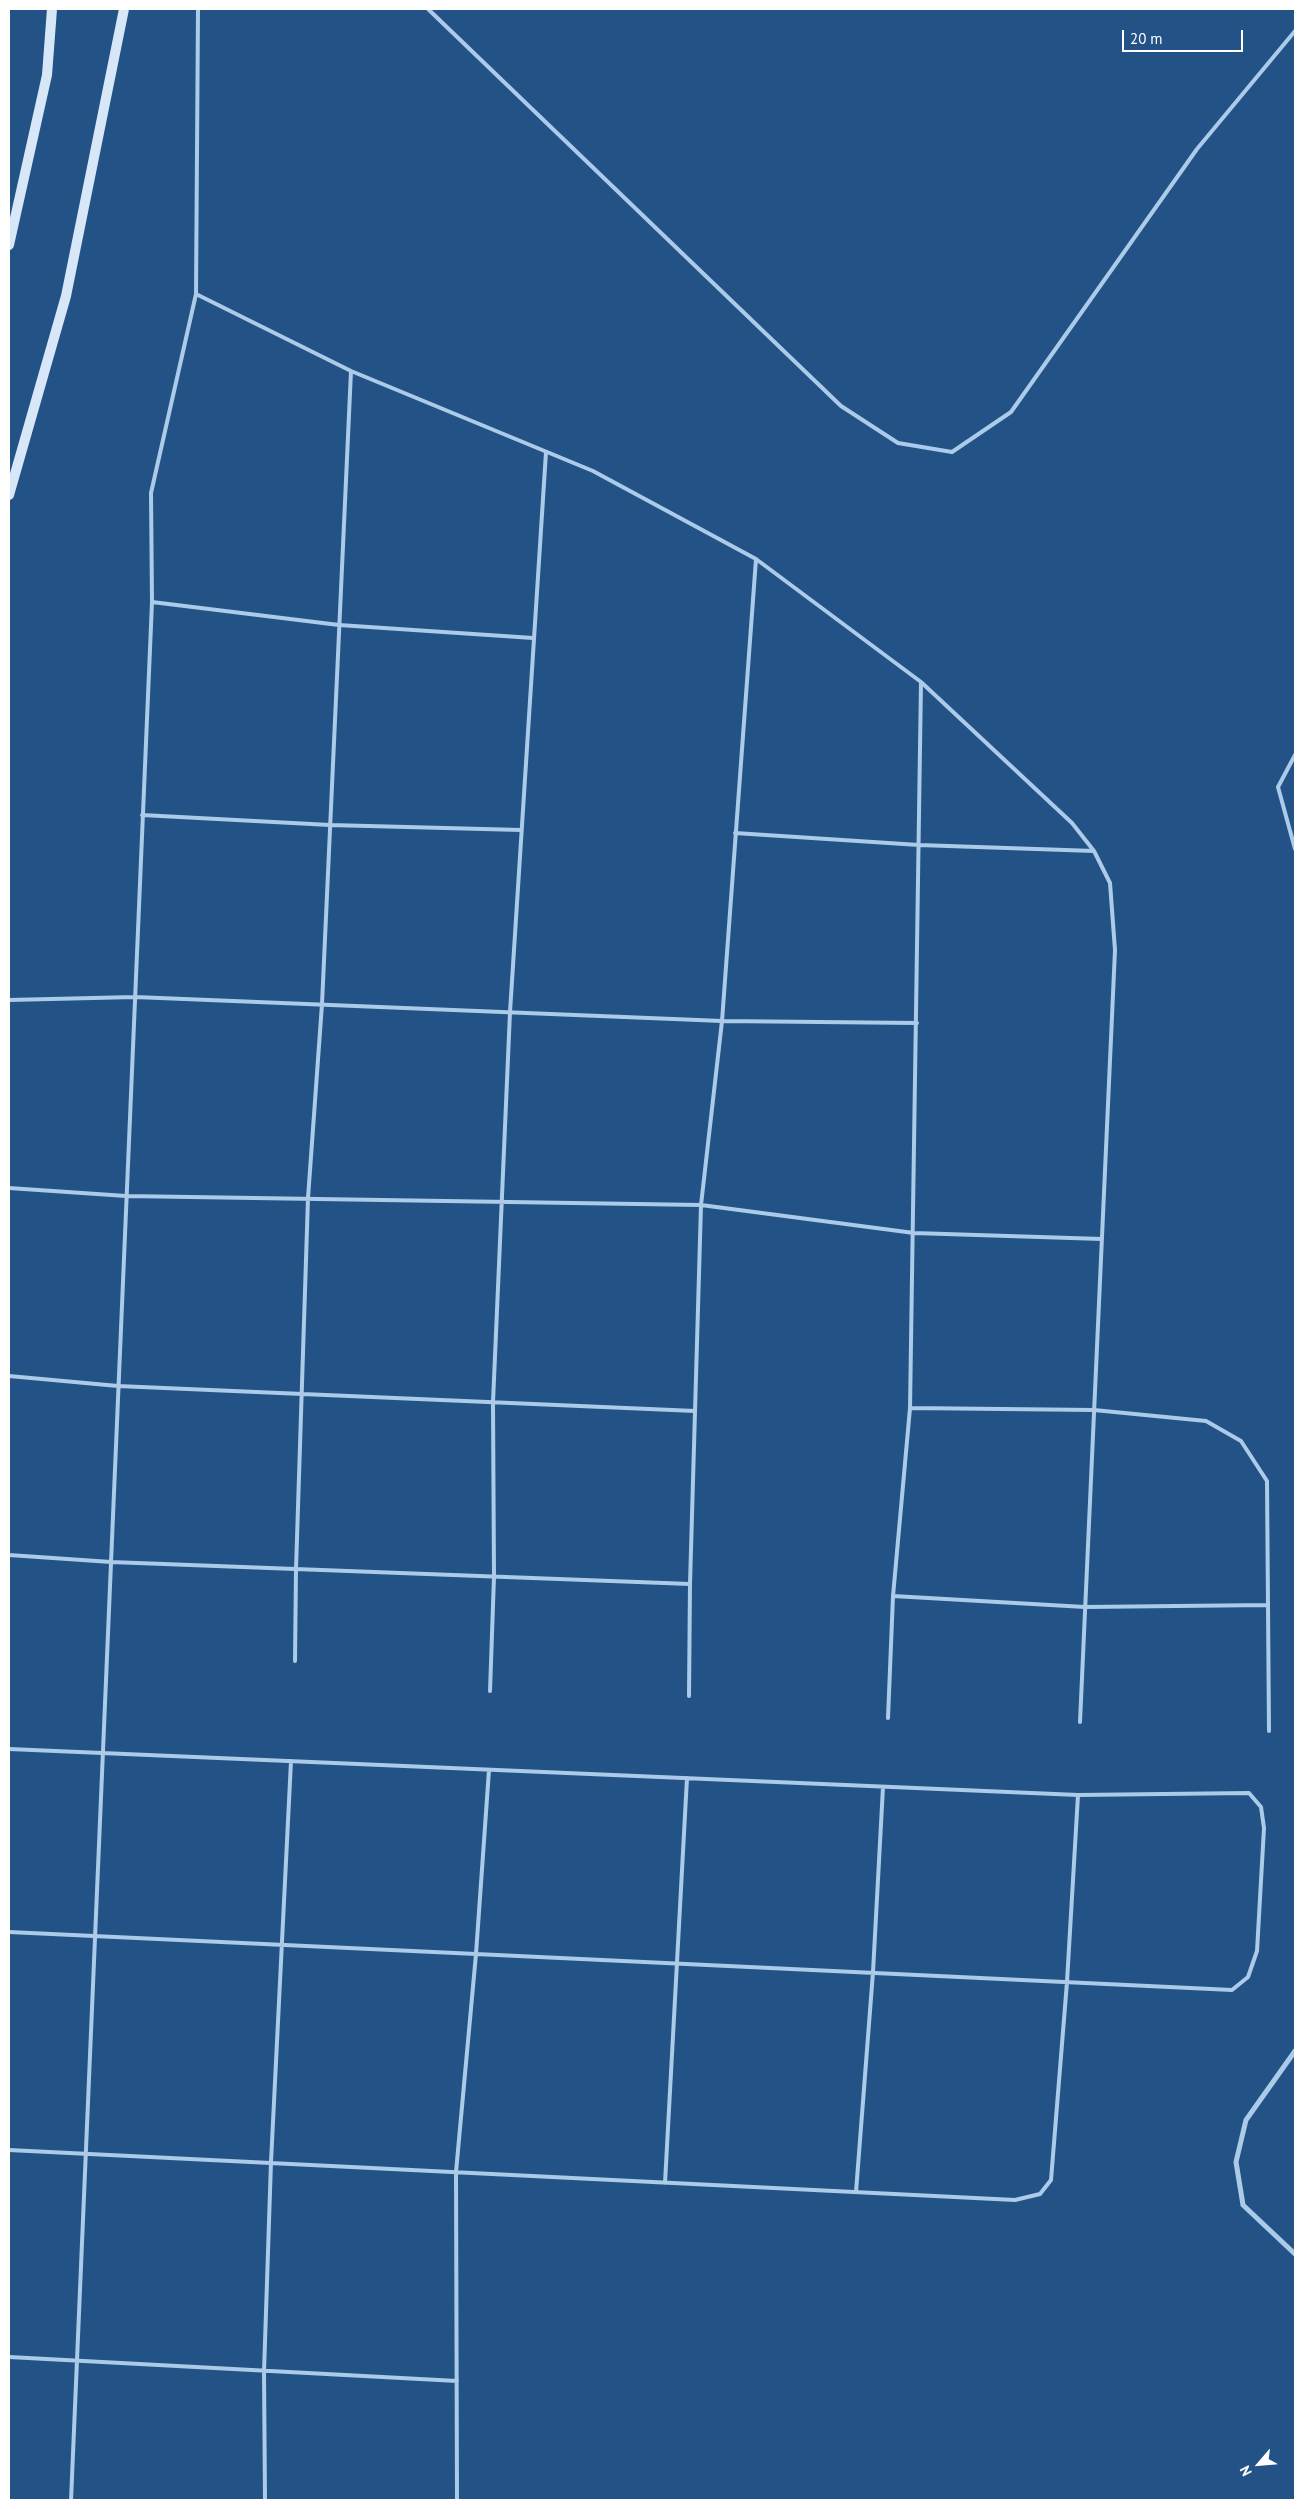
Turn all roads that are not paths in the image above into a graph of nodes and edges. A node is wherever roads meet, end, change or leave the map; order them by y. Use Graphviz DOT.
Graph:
graph roads {
  1 [pos="52,9"];
  2 [pos="124,9"];
  3 [pos="198,9"];
  4 [pos="428,9"];
  5 [pos="1295,31"];
  6 [pos="9,245"];
  7 [pos="196,294"];
  8 [pos="351,371"];
  9 [pos="546,452"];
  10 [pos="9,494"];
  11 [pos="756,559"];
  12 [pos="152,602"];
  13 [pos="339,625"];
  14 [pos="533,638"];
  15 [pos="921,682"];
  16 [pos="1295,756"];
  17 [pos="142,815"];
  18 [pos="330,826"];
  19 [pos="521,830"];
  20 [pos="735,833"];
  21 [pos="919,845"];
  22 [pos="1295,849"];
  23 [pos="1094,851"];
  24 [pos="135,996"];
  25 [pos="9,1000"];
  26 [pos="322,1004"];
  27 [pos="510,1012"];
  28 [pos="722,1021"];
  29 [pos="917,1023"];
  30 [pos="9,1188"];
  31 [pos="126,1196"];
  32 [pos="308,1198"];
  33 [pos="503,1202"];
  34 [pos="702,1205"];
  35 [pos="914,1233"];
  36 [pos="1102,1239"];
  37 [pos="9,1376"];
  38 [pos="118,1386"];
  39 [pos="303,1394"];
  40 [pos="493,1402"];
  41 [pos="910,1408"];
  42 [pos="1094,1410"];
  43 [pos="695,1411"];
  44 [pos="9,1555"];
  45 [pos="111,1562"];
  46 [pos="296,1569"];
  47 [pos="494,1577"];
  48 [pos="690,1584"];
  49 [pos="893,1596"];
  50 [pos="1268,1605"];
  51 [pos="1085,1608"];
  52 [pos="295,1661"];
  53 [pos="490,1691"];
  54 [pos="689,1696"];
  55 [pos="888,1718"];
  56 [pos="1080,1722"];
  57 [pos="1269,1731"];
  58 [pos="9,1748"];
  59 [pos="103,1754"];
  60 [pos="291,1761"];
  61 [pos="489,1770"];
  62 [pos="686,1778"];
  63 [pos="883,1787"];
  64 [pos="1078,1795"];
  65 [pos="9,1932"];
  66 [pos="95,1937"];
  67 [pos="283,1945"];
  68 [pos="476,1954"];
  69 [pos="676,1964"];
  70 [pos="873,1972"];
  71 [pos="1067,1982"];
  72 [pos="1295,2051"];
  73 [pos="9,2150"];
  74 [pos="85,2153"];
  75 [pos="271,2162"];
  76 [pos="456,2172"];
  77 [pos="665,2183"];
  78 [pos="856,2192"];
  79 [pos="1295,2254"];
  80 [pos="9,2357"];
  81 [pos="77,2360"];
  82 [pos="264,2372"];
  83 [pos="457,2381"];
  84 [pos="71,2500"];
  85 [pos="265,2500"];
  86 [pos="457,2500"];
  1 -- 6 [label="main road"];
  2 -- 10 [label="main road"];
  3 -- 7 [label="lane"];
  4 -- 5 [label="lane"];
  7 -- 8 [label="lane"];
  7 -- 12 [label="lane"];
  8 -- 9 [label="lane"];
  8 -- 13 [label="lane"];
  9 -- 11 [label="lane"];
  9 -- 14 [label="lane"];
  11 -- 15 [label="lane"];
  11 -- 20 [label="lane"];
  12 -- 13 [label="lane"];
  12 -- 17 [label="lane"];
  13 -- 14 [label="lane"];
  13 -- 18 [label="lane"];
  14 -- 19 [label="lane"];
  15 -- 21 [label="lane"];
  15 -- 23 [label="lane"];
  16 -- 22 [label="lane"];
  17 -- 18 [label="lane"];
  17 -- 24 [label="lane"];
  18 -- 19 [label="lane"];
  18 -- 26 [label="lane"];
  19 -- 27 [label="lane"];
  20 -- 21 [label="lane"];
  20 -- 28 [label="lane"];
  21 -- 23 [label="lane"];
  21 -- 29 [label="lane"];
  23 -- 36 [label="lane"];
  24 -- 25 [label="lane"];
  24 -- 26 [label="lane"];
  24 -- 31 [label="lane"];
  26 -- 27 [label="lane"];
  26 -- 32 [label="lane"];
  27 -- 28 [label="lane"];
  27 -- 33 [label="lane"];
  28 -- 29 [label="lane"];
  28 -- 34 [label="lane"];
  29 -- 35 [label="lane"];
  30 -- 31 [label="lane"];
  31 -- 32 [label="lane"];
  31 -- 38 [label="lane"];
  32 -- 33 [label="lane"];
  32 -- 39 [label="lane"];
  33 -- 34 [label="lane"];
  33 -- 40 [label="lane"];
  34 -- 35 [label="lane"];
  34 -- 43 [label="lane"];
  35 -- 36 [label="lane"];
  35 -- 41 [label="lane"];
  36 -- 42 [label="lane"];
  37 -- 38 [label="lane"];
  38 -- 39 [label="lane"];
  38 -- 45 [label="lane"];
  39 -- 40 [label="lane"];
  39 -- 46 [label="lane"];
  40 -- 43 [label="lane"];
  40 -- 47 [label="lane"];
  41 -- 42 [label="lane"];
  41 -- 49 [label="lane"];
  42 -- 50 [label="lane"];
  42 -- 51 [label="lane"];
  43 -- 48 [label="lane"];
  44 -- 45 [label="lane"];
  45 -- 46 [label="lane"];
  45 -- 59 [label="lane"];
  46 -- 47 [label="lane"];
  46 -- 52 [label="lane"];
  47 -- 48 [label="lane"];
  47 -- 53 [label="lane"];
  48 -- 54 [label="lane"];
  49 -- 51 [label="lane"];
  49 -- 55 [label="lane"];
  50 -- 51 [label="lane"];
  50 -- 57 [label="lane"];
  51 -- 56 [label="lane"];
  58 -- 59 [label="lane"];
  59 -- 60 [label="lane"];
  59 -- 66 [label="lane"];
  60 -- 61 [label="lane"];
  60 -- 67 [label="lane"];
  61 -- 62 [label="lane"];
  61 -- 68 [label="lane"];
  62 -- 63 [label="lane"];
  62 -- 69 [label="lane"];
  63 -- 64 [label="lane"];
  63 -- 70 [label="lane"];
  64 -- 71 [label="lane"];
  64 -- 71 [label="lane"];
  65 -- 66 [label="lane"];
  66 -- 67 [label="lane"];
  66 -- 74 [label="lane"];
  67 -- 68 [label="lane"];
  67 -- 75 [label="lane"];
  68 -- 69 [label="lane"];
  68 -- 76 [label="lane"];
  69 -- 70 [label="lane"];
  69 -- 77 [label="lane"];
  70 -- 71 [label="lane"];
  70 -- 78 [label="lane"];
  71 -- 78 [label="lane"];
  72 -- 79 [label="street"];
  73 -- 74 [label="lane"];
  74 -- 75 [label="lane"];
  74 -- 81 [label="lane"];
  75 -- 76 [label="lane"];
  75 -- 82 [label="lane"];
  76 -- 77 [label="lane"];
  76 -- 83 [label="lane"];
  77 -- 78 [label="lane"];
  80 -- 81 [label="lane"];
  81 -- 82 [label="lane"];
  81 -- 84 [label="lane"];
  82 -- 83 [label="lane"];
  82 -- 85 [label="lane"];
  83 -- 86 [label="lane"];
}
